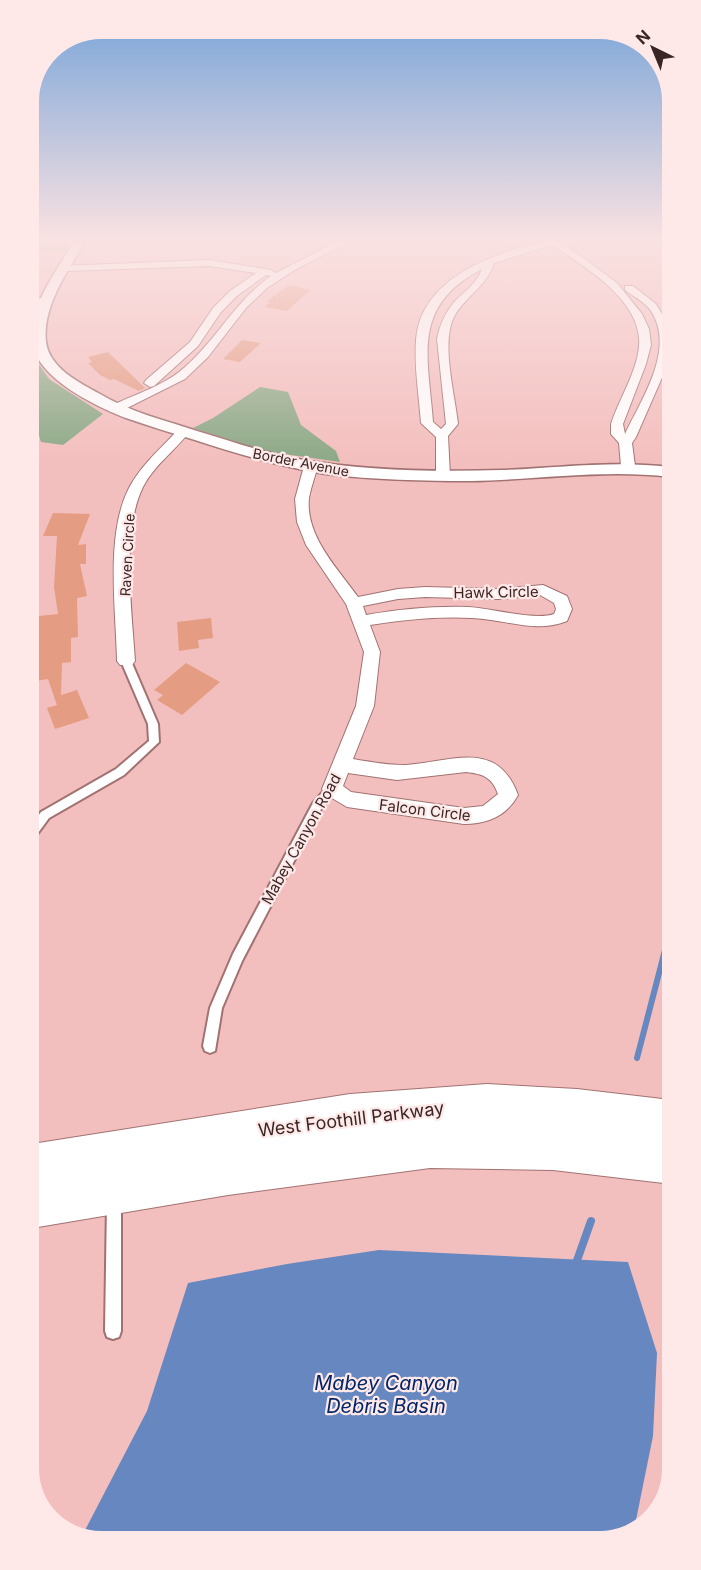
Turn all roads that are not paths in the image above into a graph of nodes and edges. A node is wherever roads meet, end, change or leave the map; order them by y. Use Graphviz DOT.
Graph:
graph roads {
  1 [pos="43,315"];
  2 [pos="214,315"];
  3 [pos="235,315"];
  4 [pos="426,315"];
  5 [pos="449,315"];
  6 [pos="640,315"];
  7 [pos="421,339"];
  8 [pos="442,339"];
  9 [pos="39,344"];
  10 [pos="39,344"];
  11 [pos="644,348"];
  12 [pos="662,351"];
  13 [pos="662,354"];
  14 [pos="131,400"];
  15 [pos="115,409"];
  16 [pos="184,431"];
  17 [pos="442,436"];
  18 [pos="625,442"];
  19 [pos="311,466"];
  20 [pos="628,466"];
  21 [pos="662,471"];
  22 [pos="443,476"];
  23 [pos="354,603"];
  24 [pos="362,621"];
  25 [pos="126,661"];
  26 [pos="341,764"];
  27 [pos="332,789"];
  28 [pos="39,823"];
  29 [pos="210,1046"];
  30 [pos="350,1115"];
  31 [pos="662,1120"];
  32 [pos="662,1161"];
  33 [pos="39,1165"];
  34 [pos="114,1192"];
  35 [pos="39,1201"];
  36 [pos="39,1204"];
  37 [pos="113,1331"];
  1 -- 9 [label="street, Border Avenue"];
  2 -- 14 [label="street"];
  3 -- 14 [label="street"];
  4 -- 7 [label="street"];
  5 -- 8 [label="street"];
  6 -- 11 [label="street"];
  7 -- 8 [label="street"];
  7 -- 17 [label="street"];
  8 -- 17 [label="street"];
  10 -- 15 [label="street, Border Avenue"];
  11 -- 12 [label="street"];
  11 -- 18 [label="street"];
  13 -- 18 [label="street"];
  14 -- 15 [label="street"];
  15 -- 16 [label="street, Border Avenue"];
  16 -- 19 [label="street, Border Avenue"];
  16 -- 25 [label="street, Raven Circle"];
  17 -- 22 [label="street"];
  18 -- 20 [label="street"];
  19 -- 22 [label="street, Border Avenue"];
  19 -- 23 [label="street, Mabey Canyon Road"];
  20 -- 21 [label="street, Border Avenue"];
  20 -- 22 [label="street, Border Avenue"];
  23 -- 24 [label="street, Mabey Canyon Road"];
  23 -- 24 [label="street, Hawk Circle"];
  24 -- 26 [label="street, Mabey Canyon Road"];
  25 -- 28 [label="lane"];
  26 -- 27 [label="street, Mabey Canyon Road"];
  26 -- 27 [label="street, Falcon Circle"];
  27 -- 29 [label="lane, Mabey Canyon Road"];
  30 -- 31 [label="main road, West Foothill Parkway"];
  30 -- 33 [label="main road, West Foothill Parkway"];
  30 -- 35 [label="main road"];
  32 -- 34 [label="main road"];
  34 -- 36 [label="main road"];
  34 -- 37 [label="lane"];
}
